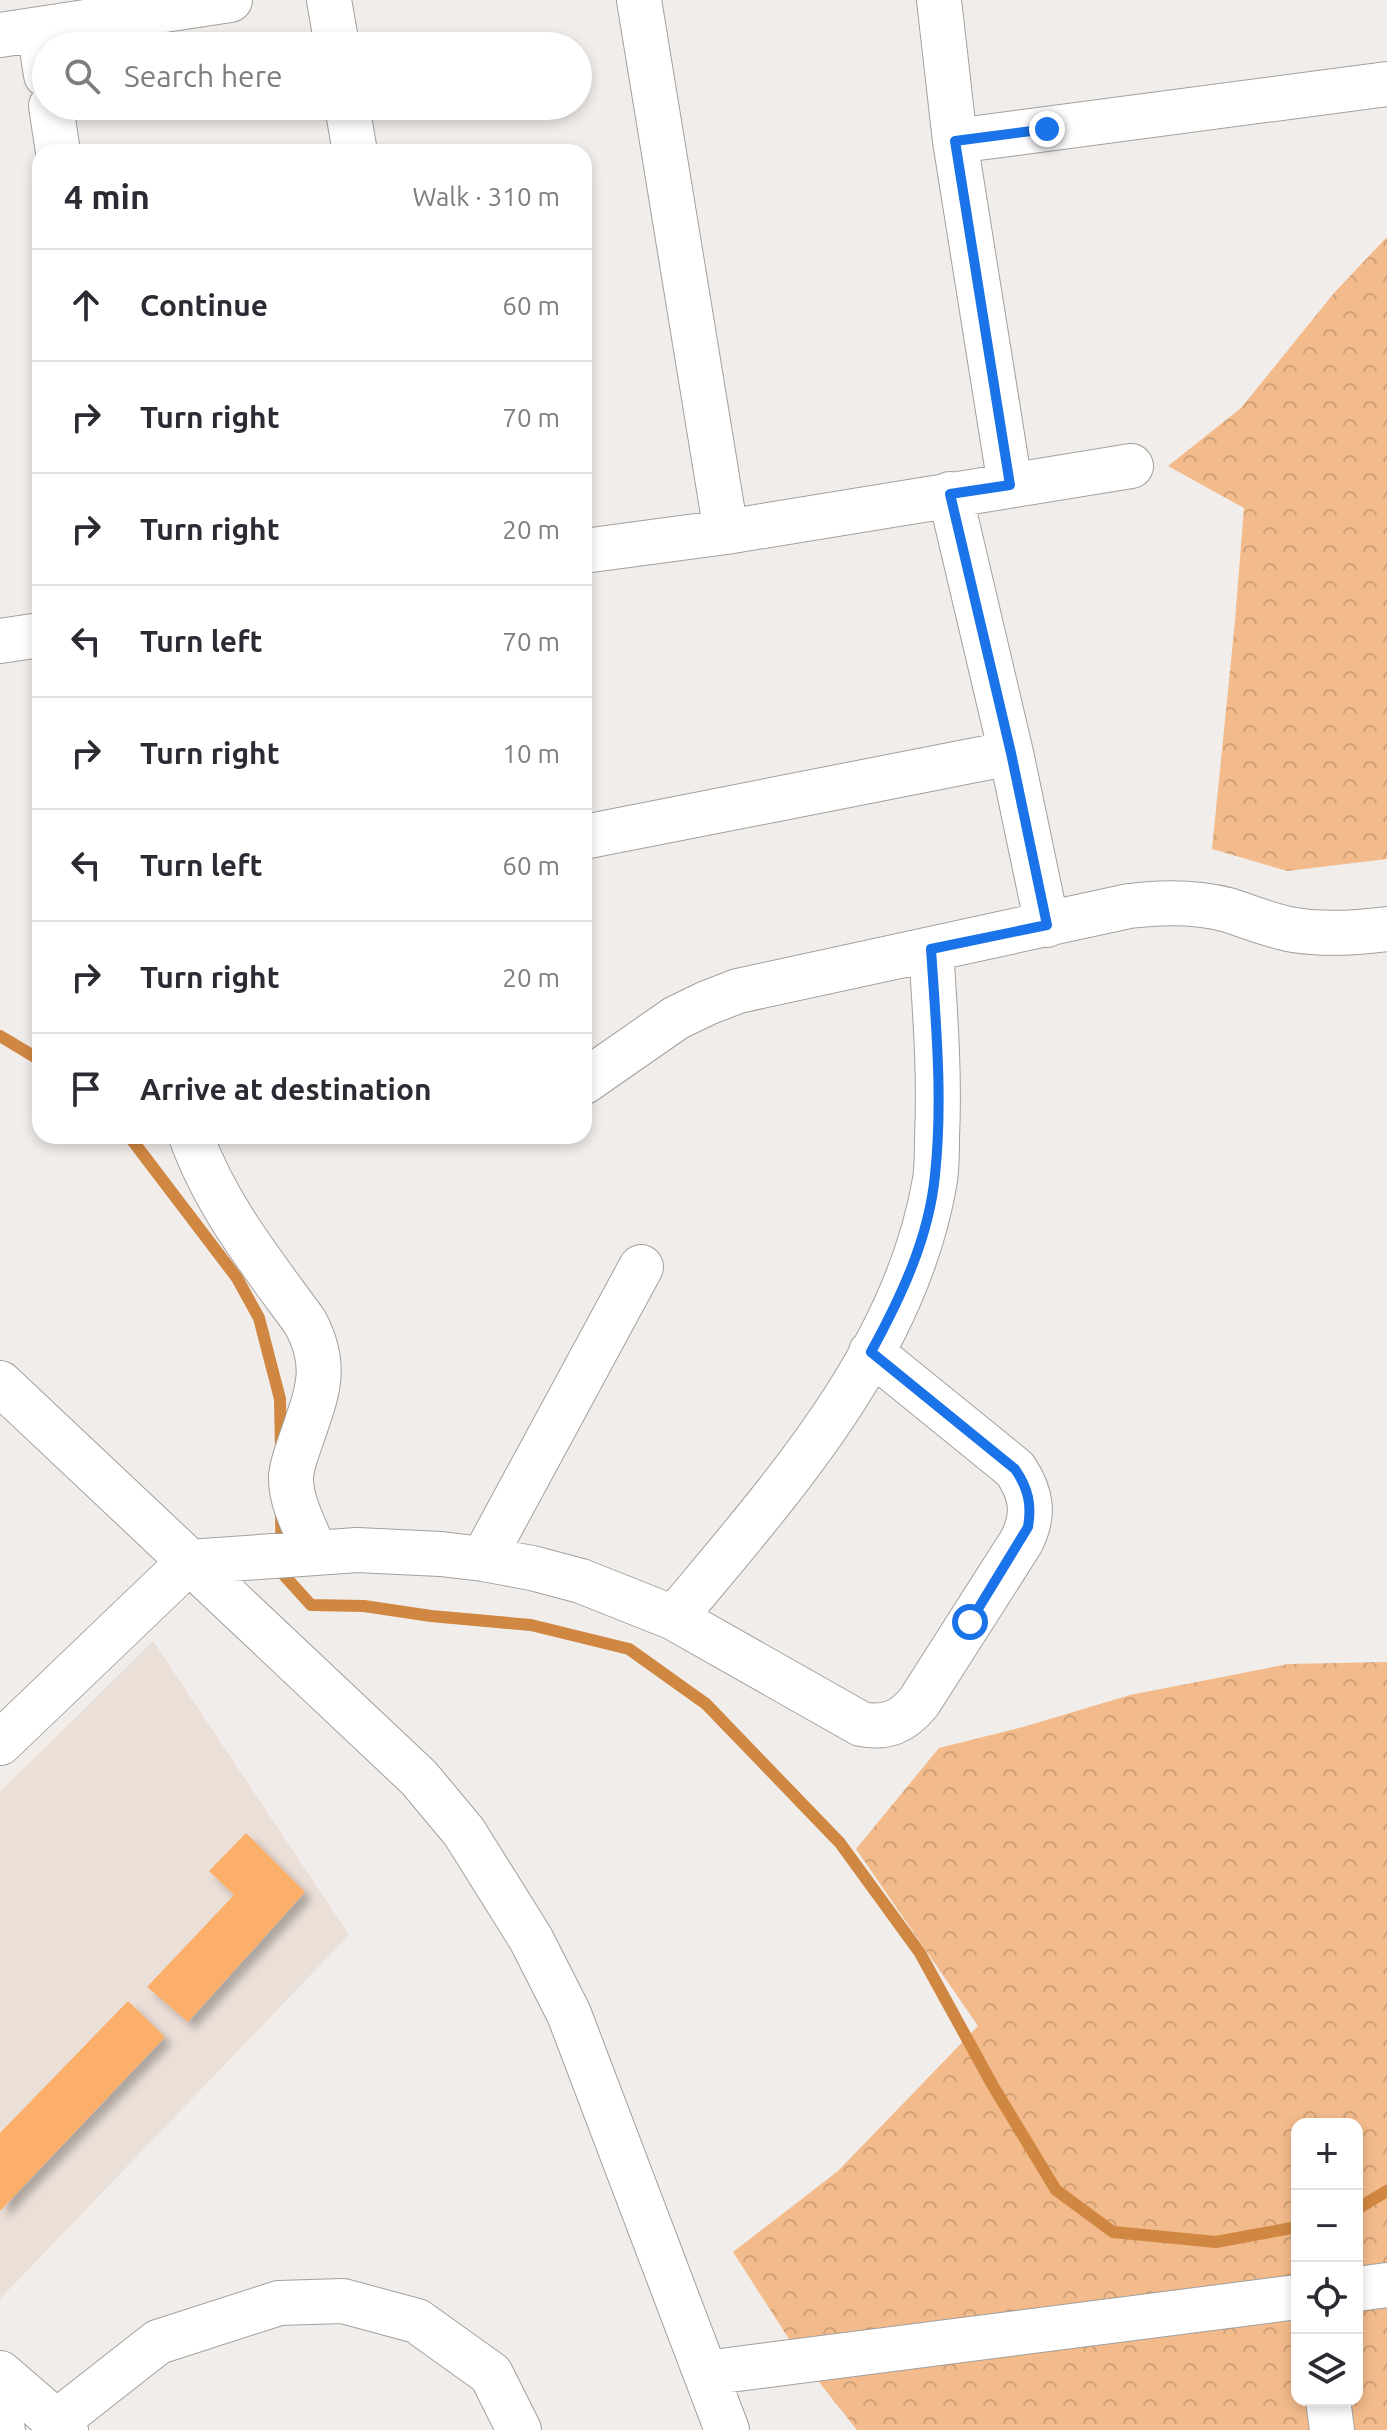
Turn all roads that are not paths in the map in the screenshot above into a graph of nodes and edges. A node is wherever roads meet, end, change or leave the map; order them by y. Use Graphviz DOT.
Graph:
graph roads {
  1 [pos="230,0"];
  2 [pos="329,0"];
  3 [pos="639,0"];
  4 [pos="939,0"];
  5 [pos="20,32"];
  6 [pos="335,32"];
  7 [pos="32,52"];
  8 [pos="1387,84"];
  9 [pos="53,120"];
  10 [pos="349,120"];
  11 [pos="955,141"];
  12 [pos="57,144"];
  13 [pos="354,144"];
  14 [pos="1131,466"];
  15 [pos="1010,485"];
  16 [pos="950,494"];
  17 [pos="726,532"];
  18 [pos="592,550"];
  19 [pos="32,636"];
  20 [pos="0,641"];
  21 [pos="1011,753"];
  22 [pos="592,835"];
  23 [pos="1047,925"];
  24 [pos="1387,929"];
  25 [pos="931,949"];
  26 [pos="592,1076"];
  27 [pos="194,1144"];
  28 [pos="641,1267"];
  29 [pos="871,1352"];
  30 [pos="0,1383"];
  31 [pos="315,1552"];
  32 [pos="483,1559"];
  33 [pos="189,1562"];
  34 [pos="674,1618"];
  35 [pos="0,1743"];
  36 [pos="1387,2285"];
  37 [pos="1363,2288"];
  38 [pos="1291,2298"];
  39 [pos="0,2373"];
  40 [pos="706,2373"];
  41 [pos="1329,2406"];
  42 [pos="0,2423"];
  43 [pos="61,2426"];
  44 [pos="3,2430"];
  45 [pos="519,2430"];
  46 [pos="727,2430"];
  47 [pos="1332,2430"];
  1 -- 5 [label="street"];
  2 -- 6 [label="street"];
  3 -- 17 [label="street"];
  4 -- 11 [label="street"];
  5 -- 7 [label="street"];
  8 -- 11 [label="street"];
  9 -- 12 [label="street"];
  10 -- 13 [label="street"];
  11 -- 15 [label="street"];
  14 -- 15 [label="street"];
  15 -- 16 [label="street"];
  16 -- 17 [label="street"];
  16 -- 21 [label="street"];
  17 -- 18 [label="street"];
  19 -- 20 [label="street"];
  21 -- 22 [label="street"];
  21 -- 23 [label="street"];
  23 -- 24 [label="street"];
  23 -- 25 [label="street"];
  25 -- 26 [label="street"];
  25 -- 29 [label="street"];
  27 -- 31 [label="street"];
  28 -- 32 [label="street"];
  29 -- 34 [label="street"];
  29 -- 34 [label="street"];
  30 -- 33 [label="street"];
  31 -- 32 [label="street"];
  31 -- 33 [label="street"];
  32 -- 34 [label="street"];
  33 -- 35 [label="street"];
  33 -- 40 [label="street"];
  36 -- 37 [label="street"];
  38 -- 40 [label="street"];
  39 -- 43 [label="street"];
  40 -- 46 [label="street"];
  41 -- 47 [label="street"];
  42 -- 44 [label="street"];
  43 -- 45 [label="street"];
}
